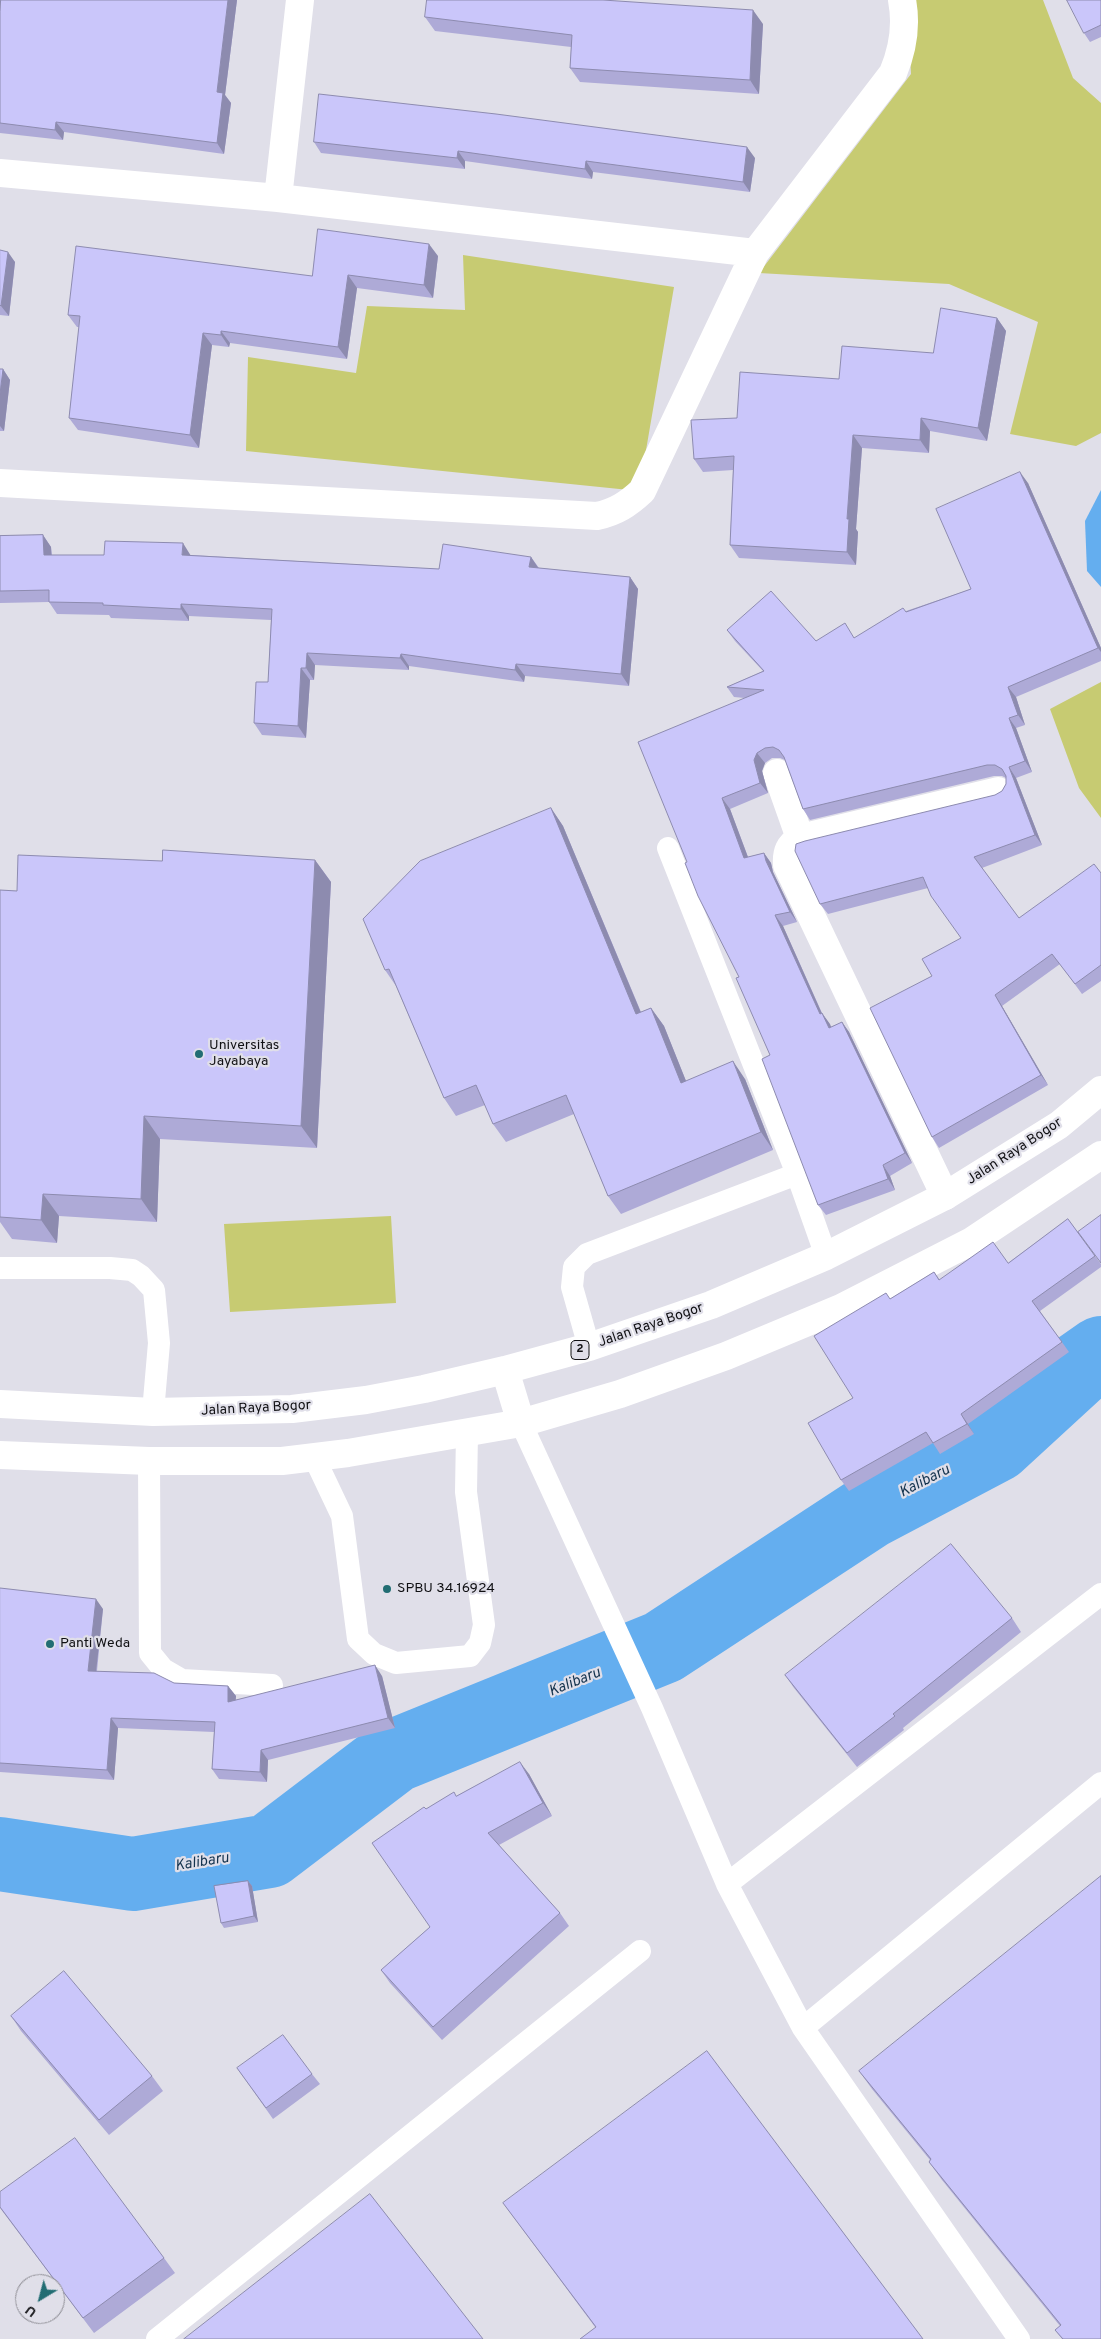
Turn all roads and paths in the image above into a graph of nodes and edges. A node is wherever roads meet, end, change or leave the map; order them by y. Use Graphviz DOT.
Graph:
graph roads {
  1 [pos="300,0"];
  2 [pos="902,0"];
  3 [pos="0,174"];
  4 [pos="278,198"];
  5 [pos="755,253"];
  6 [pos="0,483"];
  7 [pos="777,773"];
  8 [pos="998,791"];
  9 [pos="800,838"];
  10 [pos="668,848"];
  11 [pos="1101,1090"];
  12 [pos="1101,1155"];
  13 [pos="797,1174"];
  14 [pos="945,1196"];
  15 [pos="826,1256"];
  16 [pos="0,1268"];
  17 [pos="589,1347"];
  18 [pos="505,1370"];
  19 [pos="0,1404"];
  20 [pos="153,1412"];
  21 [pos="521,1423"];
  22 [pos="467,1433"];
  23 [pos="0,1455"];
  24 [pos="314,1457"];
  25 [pos="149,1461"];
  26 [pos="1101,1594"];
  27 [pos="272,1685"];
  28 [pos="1101,1783"];
  29 [pos="727,1884"];
  30 [pos="640,1951"];
  31 [pos="803,2028"];
  32 [pos="157,2339"];
  33 [pos="1019,2339"];
  1 -- 4 [label="main road"];
  2 -- 5 [label="main road"];
  3 -- 4 [label="main road"];
  4 -- 5 [label="main road"];
  5 -- 6 [label="main road"];
  7 -- 9 [label="main road"];
  8 -- 9 [label="main road"];
  9 -- 14 [label="main road"];
  10 -- 13 [label="lane"];
  11 -- 14 [label="main road, Jalan Raya Bogor / 2"];
  12 -- 21 [label="main road"];
  13 -- 15 [label="lane"];
  13 -- 17 [label="lane"];
  14 -- 15 [label="main road, Jalan Raya Bogor / 2"];
  15 -- 17 [label="main road, Jalan Raya Bogor / 2"];
  16 -- 20 [label="lane"];
  17 -- 18 [label="main road, Jalan Raya Bogor / 2"];
  18 -- 20 [label="main road, Jalan Raya Bogor / 2"];
  18 -- 21 [label="main road"];
  19 -- 20 [label="main road, Jalan Raya Bogor / 2"];
  21 -- 22 [label="main road"];
  21 -- 29 [label="lane"];
  22 -- 24 [label="main road"];
  22 -- 24 [label="lane"];
  23 -- 25 [label="main road"];
  24 -- 25 [label="main road"];
  25 -- 27 [label="lane"];
  26 -- 29 [label="lane"];
  28 -- 31 [label="lane"];
  29 -- 31 [label="lane"];
  30 -- 32 [label="lane"];
  31 -- 33 [label="lane"];
}
